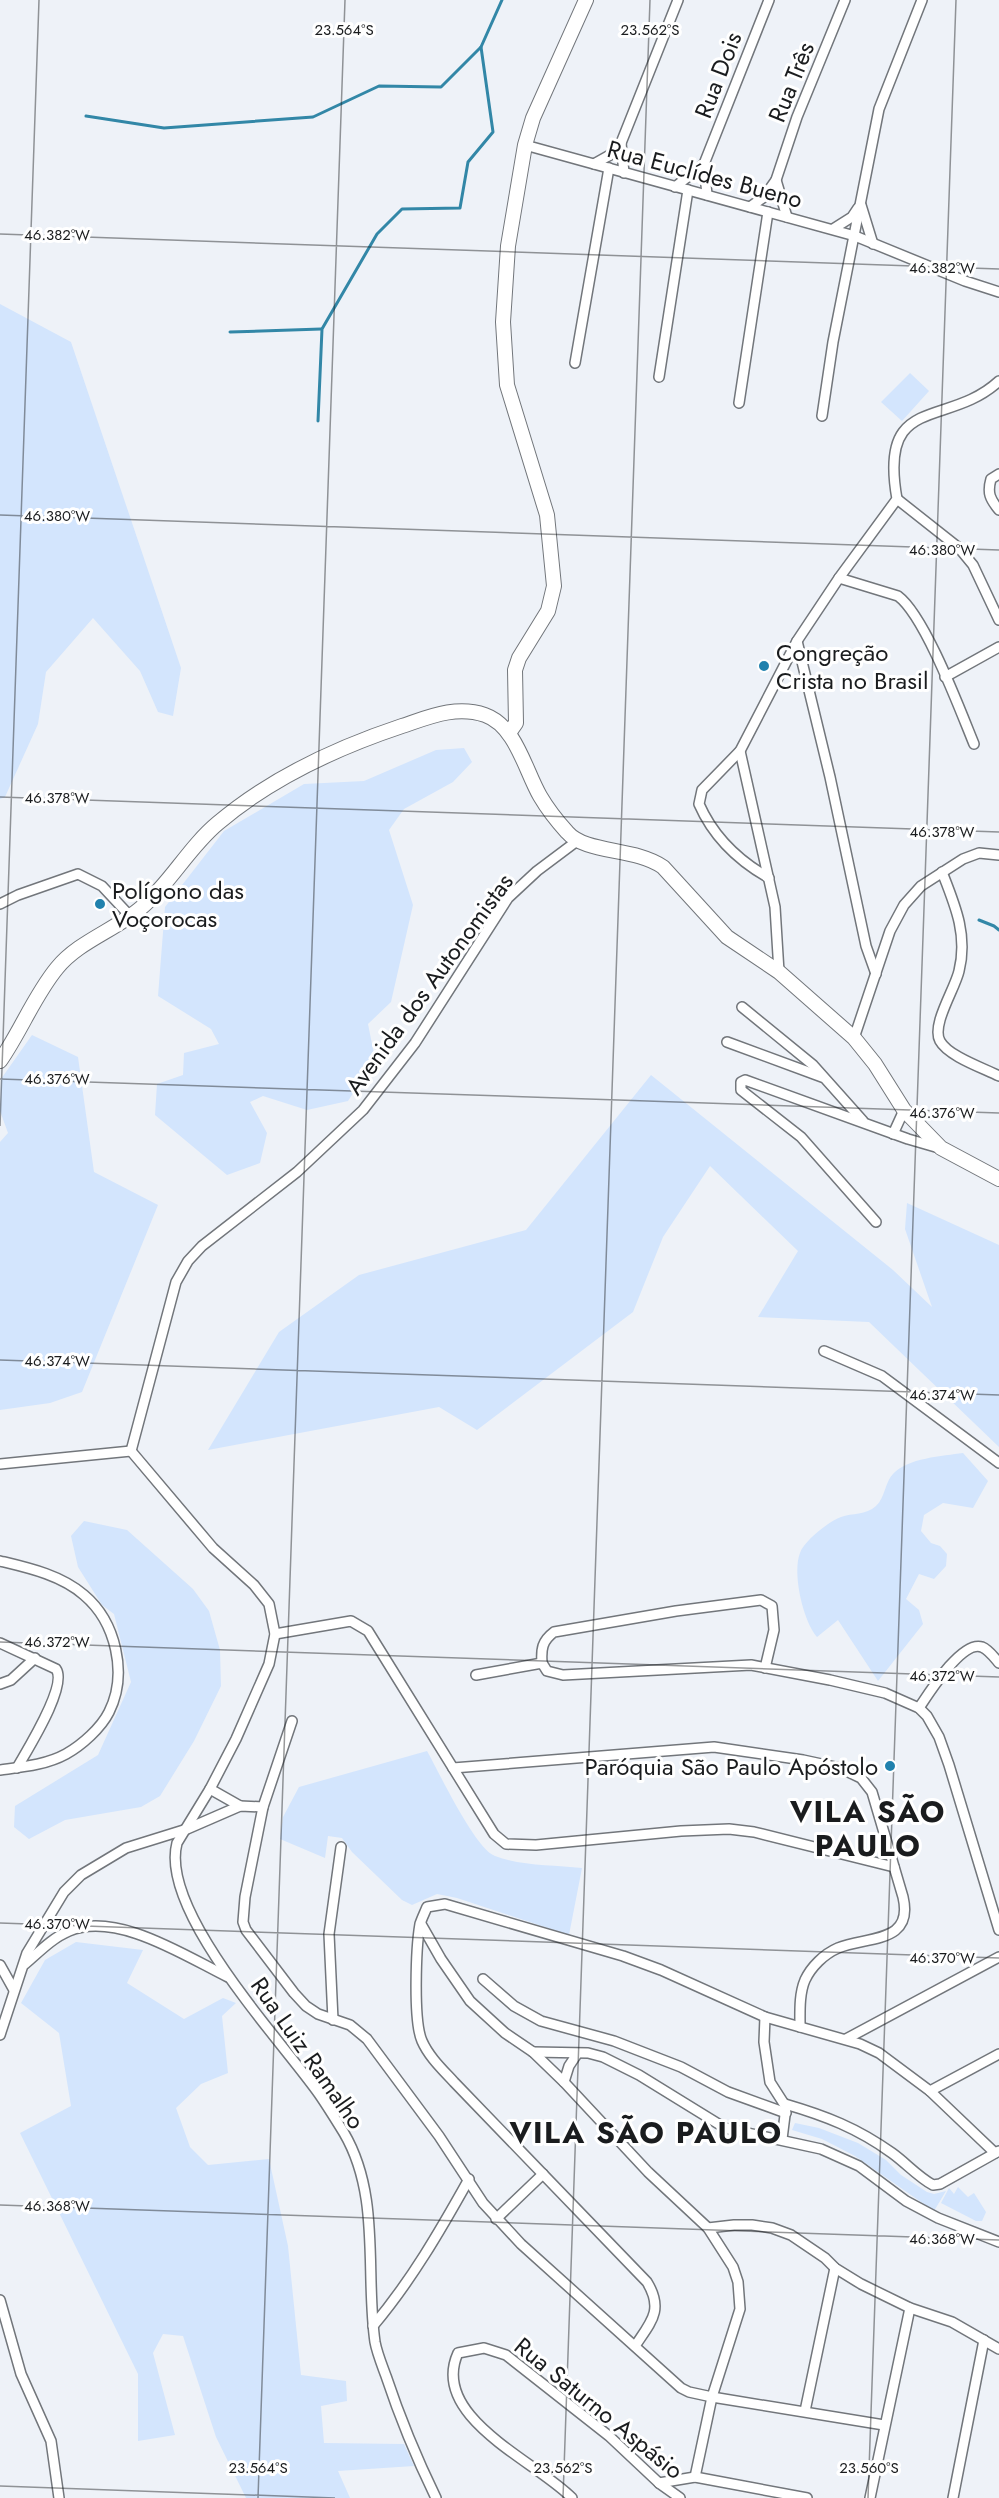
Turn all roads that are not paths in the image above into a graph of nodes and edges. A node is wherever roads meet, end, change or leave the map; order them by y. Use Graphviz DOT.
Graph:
graph roads {
  1 [pos="585,0"];
  2 [pos="678,0"];
  3 [pos="769,0"];
  4 [pos="845,0"];
  5 [pos="922,0"];
  6 [pos="621,143"];
  7 [pos="525,145"];
  8 [pos="594,164"];
  9 [pos="704,164"];
  10 [pos="609,168"];
  11 [pos="624,173"];
  12 [pos="776,180"];
  13 [pos="675,186"];
  14 [pos="688,190"];
  15 [pos="707,195"];
  16 [pos="860,203"];
  17 [pos="750,207"];
  18 [pos="768,212"];
  19 [pos="787,217"];
  20 [pos="833,230"];
  21 [pos="855,236"];
  22 [pos="873,244"];
  23 [pos="999,292"];
  24 [pos="575,363"];
  25 [pos="659,377"];
  26 [pos="999,381"];
  27 [pos="739,403"];
  28 [pos="822,416"];
  29 [pos="996,478"];
  30 [pos="897,500"];
  31 [pos="999,510"];
  32 [pos="839,578"];
  33 [pos="999,620"];
  34 [pos="797,641"];
  35 [pos="999,647"];
  36 [pos="945,676"];
  37 [pos="508,733"];
  38 [pos="974,744"];
  39 [pos="740,751"];
  40 [pos="578,841"];
  41 [pos="999,855"];
  42 [pos="942,872"];
  43 [pos="769,878"];
  44 [pos="0,904"];
  45 [pos="130,916"];
  46 [pos="778,972"];
  47 [pos="876,974"];
  48 [pos="742,1007"];
  49 [pos="854,1038"];
  50 [pos="727,1042"];
  51 [pos="0,1061"];
  52 [pos="999,1076"];
  53 [pos="825,1077"];
  54 [pos="904,1110"];
  55 [pos="864,1123"];
  56 [pos="893,1134"];
  57 [pos="941,1148"];
  58 [pos="999,1179"];
  59 [pos="876,1222"];
  60 [pos="824,1351"];
  61 [pos="131,1451"];
  62 [pos="999,1463"];
  63 [pos="0,1464"];
  64 [pos="0,1561"];
  65 [pos="275,1634"];
  66 [pos="0,1643"];
  67 [pos="35,1658"];
  68 [pos="542,1663"];
  69 [pos="999,1663"];
  70 [pos="765,1668"];
  71 [pos="476,1675"];
  72 [pos="0,1684"];
  73 [pos="919,1708"];
  74 [pos="292,1721"];
  75 [pos="17,1768"];
  76 [pos="453,1768"];
  77 [pos="0,1770"];
  78 [pos="210,1789"];
  79 [pos="240,1806"];
  80 [pos="264,1807"];
  81 [pos="187,1829"];
  82 [pos="341,1847"];
  83 [pos="894,1867"];
  84 [pos="420,1924"];
  85 [pos="999,1930"];
  86 [pos="999,1957"];
  87 [pos="0,1965"];
  88 [pos="24,1965"];
  89 [pos="231,1978"];
  90 [pos="483,1979"];
  91 [pos="14,1990"];
  92 [pos="765,2017"];
  93 [pos="333,2020"];
  94 [pos="800,2027"];
  95 [pos="0,2035"];
  96 [pos="846,2039"];
  97 [pos="533,2052"];
  98 [pos="577,2054"];
  99 [pos="999,2054"];
  100 [pos="564,2082"];
  101 [pos="930,2091"];
  102 [pos="786,2109"];
  103 [pos="782,2139"];
  104 [pos="997,2152"];
  105 [pos="543,2174"];
  106 [pos="469,2179"];
  107 [pos="496,2219"];
  108 [pos="708,2228"];
  109 [pos="999,2242"];
  110 [pos="835,2268"];
  111 [pos="0,2300"];
  112 [pos="910,2308"];
  113 [pos="373,2326"];
  114 [pos="984,2340"];
  115 [pos="635,2346"];
  116 [pos="999,2349"];
  117 [pos="712,2397"];
  118 [pos="805,2410"];
  119 [pos="884,2425"];
  120 [pos="695,2477"];
  121 [pos="659,2483"];
  122 [pos="59,2498"];
  123 [pos="436,2498"];
  124 [pos="572,2498"];
  125 [pos="680,2498"];
  126 [pos="807,2498"];
  127 [pos="870,2498"];
  128 [pos="953,2498"];
  1 -- 7 [label="street"];
  2 -- 6 [label="street"];
  3 -- 9 [label="street, Rua Dois"];
  4 -- 12 [label="street, Rua Três"];
  5 -- 16 [label="street"];
  6 -- 8 [label="street"];
  6 -- 11 [label="street"];
  7 -- 8 [label="street, Rua Euclídes Bueno"];
  7 -- 37 [label="street"];
  8 -- 10 [label="street, Rua Euclídes Bueno"];
  9 -- 13 [label="street"];
  9 -- 15 [label="street, Rua Dois"];
  10 -- 11 [label="street, Rua Euclídes Bueno"];
  10 -- 24 [label="street"];
  11 -- 13 [label="street, Rua Euclídes Bueno"];
  12 -- 17 [label="street, Rua Três"];
  12 -- 19 [label="street"];
  13 -- 14 [label="street, Rua Euclídes Bueno"];
  14 -- 15 [label="street, Rua Euclídes Bueno"];
  14 -- 25 [label="street"];
  15 -- 17 [label="street, Rua Euclídes Bueno"];
  16 -- 20 [label="street"];
  16 -- 21 [label="street"];
  16 -- 22 [label="street"];
  17 -- 18 [label="street, Rua Euclídes Bueno"];
  18 -- 19 [label="street, Rua Euclídes Bueno"];
  18 -- 27 [label="street"];
  19 -- 20 [label="street, Rua Euclídes Bueno"];
  20 -- 21 [label="street, Rua Euclídes Bueno"];
  21 -- 22 [label="street, Rua Euclídes Bueno"];
  21 -- 28 [label="street"];
  22 -- 23 [label="street, Rua Euclídes Bueno"];
  26 -- 30 [label="street"];
  29 -- 31 [label="street"];
  30 -- 32 [label="street"];
  30 -- 33 [label="street"];
  32 -- 34 [label="street"];
  32 -- 36 [label="street"];
  34 -- 39 [label="street"];
  34 -- 47 [label="street"];
  35 -- 36 [label="street"];
  36 -- 38 [label="street"];
  37 -- 40 [label="street"];
  37 -- 45 [label="street"];
  39 -- 43 [label="street"];
  39 -- 43 [label="street"];
  40 -- 46 [label="street"];
  40 -- 61 [label="street, Avenida dos Autonomistas"];
  41 -- 42 [label="street"];
  42 -- 47 [label="street"];
  42 -- 52 [label="street"];
  43 -- 46 [label="street"];
  44 -- 45 [label="street"];
  45 -- 51 [label="street"];
  46 -- 49 [label="street"];
  47 -- 49 [label="street"];
  48 -- 53 [label="street"];
  49 -- 54 [label="street"];
  50 -- 53 [label="street"];
  53 -- 55 [label="street"];
  54 -- 56 [label="street"];
  54 -- 57 [label="street"];
  55 -- 56 [label="street"];
  55 -- 59 [label="street"];
  56 -- 57 [label="street"];
  57 -- 58 [label="street"];
  60 -- 62 [label="street"];
  61 -- 63 [label="street"];
  61 -- 65 [label="street"];
  64 -- 75 [label="street"];
  65 -- 76 [label="street"];
  65 -- 78 [label="street"];
  66 -- 67 [label="street"];
  67 -- 72 [label="street"];
  67 -- 75 [label="street"];
  68 -- 70 [label="street"];
  68 -- 70 [label="street"];
  68 -- 71 [label="street"];
  69 -- 73 [label="street"];
  70 -- 73 [label="street"];
  73 -- 85 [label="street"];
  74 -- 80 [label="street"];
  75 -- 77 [label="street"];
  76 -- 83 [label="street"];
  76 -- 83 [label="street"];
  78 -- 79 [label="street"];
  78 -- 81 [label="street"];
  79 -- 80 [label="street"];
  79 -- 81 [label="street"];
  80 -- 93 [label="street"];
  81 -- 88 [label="street"];
  81 -- 89 [label="street, Rua Luiz Ramalho"];
  82 -- 93 [label="street"];
  83 -- 94 [label="street"];
  84 -- 92 [label="street"];
  84 -- 97 [label="street"];
  84 -- 105 [label="street"];
  86 -- 96 [label="street"];
  87 -- 91 [label="street"];
  88 -- 89 [label="street, Rua Luiz Ramalho"];
  88 -- 91 [label="street"];
  89 -- 113 [label="street, Rua Luiz Ramalho"];
  90 -- 102 [label="street"];
  91 -- 95 [label="street"];
  92 -- 94 [label="street"];
  92 -- 102 [label="street"];
  93 -- 106 [label="street"];
  94 -- 96 [label="street"];
  96 -- 101 [label="street"];
  97 -- 98 [label="street"];
  97 -- 100 [label="street"];
  98 -- 100 [label="street"];
  98 -- 103 [label="street"];
  99 -- 101 [label="street"];
  100 -- 108 [label="street"];
  101 -- 104 [label="street"];
  102 -- 103 [label="street"];
  102 -- 104 [label="street"];
  103 -- 109 [label="street"];
  105 -- 107 [label="street"];
  105 -- 115 [label="street"];
  106 -- 107 [label="street"];
  106 -- 113 [label="street"];
  107 -- 115 [label="street"];
  108 -- 110 [label="street"];
  108 -- 117 [label="street"];
  110 -- 112 [label="street"];
  110 -- 118 [label="street"];
  111 -- 122 [label="street"];
  112 -- 114 [label="street"];
  112 -- 119 [label="street"];
  113 -- 123 [label="street, Rua Luiz Ramalho"];
  114 -- 116 [label="street"];
  114 -- 128 [label="street"];
  115 -- 117 [label="street"];
  117 -- 118 [label="street"];
  117 -- 120 [label="street"];
  118 -- 119 [label="street"];
  119 -- 127 [label="street"];
  120 -- 121 [label="street"];
  120 -- 126 [label="street"];
  121 -- 124 [label="street, Rua Saturno Aspásio"];
  121 -- 125 [label="street, Rua Saturno Aspásio"];
}
